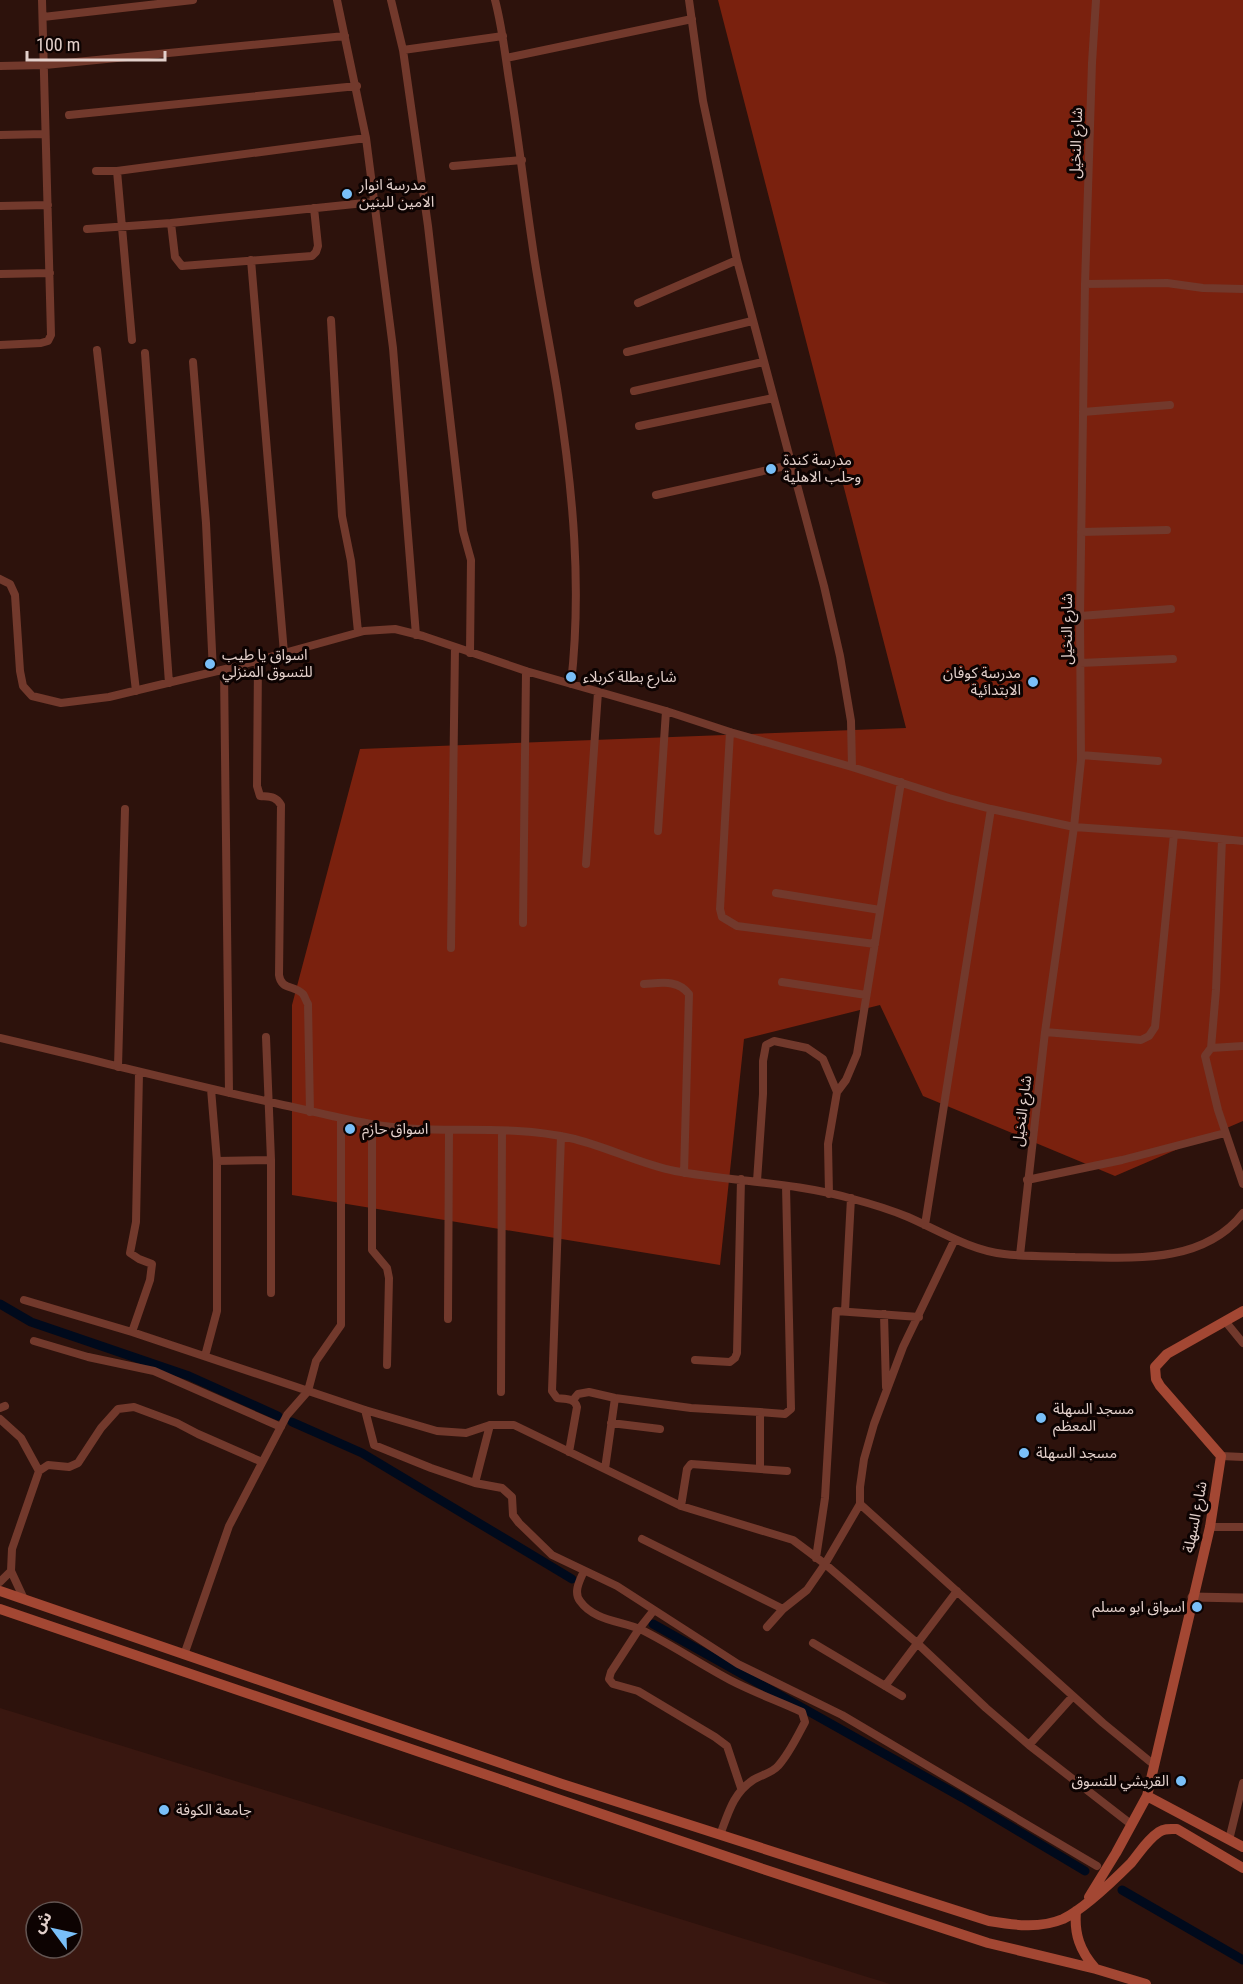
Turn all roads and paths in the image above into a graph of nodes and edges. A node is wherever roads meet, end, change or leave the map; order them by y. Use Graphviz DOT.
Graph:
graph roads {
  1 [pos="42,0"];
  2 [pos="193,0"];
  3 [pos="337,0"];
  4 [pos="391,0"];
  5 [pos="495,0"];
  6 [pos="689,0"];
  7 [pos="1096,0"];
  8 [pos="43,17"];
  9 [pos="692,19"];
  10 [pos="345,36"];
  11 [pos="502,36"];
  12 [pos="403,50"];
  13 [pos="506,58"];
  14 [pos="45,65"];
  15 [pos="0,66"];
  16 [pos="357,86"];
  17 [pos="69,115"];
  18 [pos="45,134"];
  19 [pos="0,135"];
  20 [pos="366,138"];
  21 [pos="522,160"];
  22 [pos="453,166"];
  23 [pos="96,171"];
  24 [pos="117,171"];
  25 [pos="374,202"];
  26 [pos="48,205"];
  27 [pos="0,206"];
  28 [pos="314,208"];
  29 [pos="171,223"];
  30 [pos="122,226"];
  31 [pos="87,229"];
  32 [pos="251,260"];
  33 [pos="736,260"];
  34 [pos="50,273"];
  35 [pos="0,274"];
  36 [pos="1085,284"];
  37 [pos="1243,289"];
  38 [pos="639,303"];
  39 [pos="331,320"];
  40 [pos="753,321"];
  41 [pos="132,340"];
  42 [pos="0,345"];
  43 [pos="97,350"];
  44 [pos="627,352"];
  45 [pos="145,353"];
  46 [pos="193,362"];
  47 [pos="763,362"];
  48 [pos="634,391"];
  49 [pos="773,398"];
  50 [pos="1170,405"];
  51 [pos="1083,412"];
  52 [pos="639,426"];
  53 [pos="790,465"];
  54 [pos="656,495"];
  55 [pos="1167,530"];
  56 [pos="1081,532"];
  57 [pos="0,579"];
  58 [pos="1171,609"];
  59 [pos="1080,616"];
  60 [pos="358,632"];
  61 [pos="416,635"];
  62 [pos="455,647"];
  63 [pos="284,653"];
  64 [pos="470,653"];
  65 [pos="1173,659"];
  66 [pos="258,660"];
  67 [pos="1080,663"];
  68 [pos="224,670"];
  69 [pos="526,671"];
  70 [pos="213,672"];
  71 [pos="169,683"];
  72 [pos="571,684"];
  73 [pos="136,691"];
  74 [pos="598,692"];
  75 [pos="666,711"];
  76 [pos="730,732"];
  77 [pos="1081,755"];
  78 [pos="1158,761"];
  79 [pos="852,767"];
  80 [pos="902,782"];
  81 [pos="125,808"];
  82 [pos="991,809"];
  83 [pos="1074,827"];
  84 [pos="658,831"];
  85 [pos="1174,834"];
  86 [pos="1222,839"];
  87 [pos="1243,841"];
  88 [pos="585,864"];
  89 [pos="776,893"];
  90 [pos="880,910"];
  91 [pos="523,923"];
  92 [pos="875,944"];
  93 [pos="451,948"];
  94 [pos="782,982"];
  95 [pos="644,984"];
  96 [pos="866,995"];
  97 [pos="1045,1032"];
  98 [pos="266,1037"];
  99 [pos="0,1038"];
  100 [pos="1243,1046"];
  101 [pos="1211,1048"];
  102 [pos="118,1067"];
  103 [pos="139,1073"];
  104 [pos="211,1089"];
  105 [pos="837,1092"];
  106 [pos="229,1093"];
  107 [pos="269,1102"];
  108 [pos="310,1112"];
  109 [pos="341,1118"];
  110 [pos="372,1125"];
  111 [pos="449,1131"];
  112 [pos="502,1131"];
  113 [pos="1226,1132"];
  114 [pos="561,1136"];
  115 [pos="271,1160"];
  116 [pos="217,1161"];
  117 [pos="684,1173"];
  118 [pos="741,1179"];
  119 [pos="1027,1180"];
  120 [pos="757,1181"];
  121 [pos="1243,1184"];
  122 [pos="786,1186"];
  123 [pos="829,1194"];
  124 [pos="851,1198"];
  125 [pos="1243,1213"];
  126 [pos="925,1225"];
  127 [pos="955,1239"];
  128 [pos="1020,1255"];
  129 [pos="272,1293"];
  130 [pos="24,1300"];
  131 [pos="845,1311"];
  132 [pos="1243,1311"];
  133 [pos="884,1314"];
  134 [pos="919,1317"];
  135 [pos="448,1319"];
  136 [pos="1225,1321"];
  137 [pos="132,1332"];
  138 [pos="34,1341"];
  139 [pos="1243,1343"];
  140 [pos="205,1356"];
  141 [pos="694,1360"];
  142 [pos="387,1365"];
  143 [pos="308,1391"];
  144 [pos="501,1392"];
  145 [pos="886,1393"];
  146 [pos="615,1398"];
  147 [pos="573,1400"];
  148 [pos="365,1410"];
  149 [pos="760,1412"];
  150 [pos="0,1419"];
  151 [pos="611,1423"];
  152 [pos="490,1425"];
  153 [pos="281,1427"];
  154 [pos="660,1429"];
  155 [pos="569,1452"];
  156 [pos="1221,1456"];
  157 [pos="1243,1457"];
  158 [pos="262,1462"];
  159 [pos="605,1469"];
  160 [pos="760,1469"];
  161 [pos="39,1471"];
  162 [pos="787,1471"];
  163 [pos="476,1483"];
  164 [pos="860,1504"];
  165 [pos="681,1506"];
  166 [pos="1210,1527"];
  167 [pos="1243,1527"];
  168 [pos="642,1539"];
  169 [pos="816,1558"];
  170 [pos="825,1564"];
  171 [pos="11,1571"];
  172 [pos="584,1571"];
  173 [pos="0,1582"];
  174 [pos="0,1591"];
  175 [pos="957,1591"];
  176 [pos="1192,1597"];
  177 [pos="1243,1598"];
  178 [pos="24,1599"];
  179 [pos="0,1609"];
  180 [pos="783,1609"];
  181 [pos="654,1610"];
  182 [pos="767,1627"];
  183 [pos="639,1629"];
  184 [pos="813,1643"];
  185 [pos="917,1643"];
  186 [pos="184,1655"];
  187 [pos="885,1686"];
  188 [pos="902,1696"];
  189 [pos="1073,1696"];
  190 [pos="1029,1745"];
  191 [pos="1153,1764"];
  192 [pos="1243,1783"];
  193 [pos="741,1788"];
  194 [pos="1147,1796"];
  195 [pos="1132,1826"];
  196 [pos="720,1835"];
  197 [pos="1229,1840"];
  198 [pos="1243,1847"];
  199 [pos="1096,1866"];
  200 [pos="1243,1868"];
  201 [pos="1081,1907"];
  202 [pos="1096,1969"];
  203 [pos="1146,1984"];
  1 -- 8 [label="street"];
  2 -- 8 [label="street"];
  3 -- 10 [label="street"];
  4 -- 12 [label="street"];
  5 -- 11 [label="street"];
  6 -- 9 [label="street"];
  7 -- 36 [label="street, شارع النخيل"];
  8 -- 14 [label="street"];
  9 -- 13 [label="street"];
  9 -- 33 [label="street"];
  10 -- 14 [label="street"];
  10 -- 16 [label="street"];
  11 -- 12 [label="street"];
  11 -- 13 [label="street"];
  12 -- 64 [label="street"];
  13 -- 21 [label="street"];
  14 -- 15 [label="street"];
  14 -- 18 [label="street"];
  16 -- 17 [label="street"];
  16 -- 20 [label="street"];
  18 -- 19 [label="street"];
  18 -- 26 [label="street"];
  20 -- 24 [label="street"];
  20 -- 25 [label="street"];
  21 -- 22 [label="street"];
  21 -- 72 [label="street"];
  23 -- 24 [label="street"];
  24 -- 30 [label="street"];
  25 -- 28 [label="street"];
  25 -- 61 [label="street"];
  26 -- 27 [label="street"];
  26 -- 34 [label="street"];
  28 -- 29 [label="street"];
  28 -- 32 [label="street"];
  29 -- 30 [label="street"];
  29 -- 32 [label="street"];
  30 -- 31 [label="street"];
  30 -- 41 [label="street"];
  32 -- 63 [label="street"];
  33 -- 38 [label="street"];
  33 -- 40 [label="street"];
  34 -- 35 [label="street"];
  34 -- 42 [label="street"];
  36 -- 37 [label="street"];
  36 -- 51 [label="street, شارع النخيل"];
  39 -- 60 [label="street"];
  40 -- 44 [label="street"];
  40 -- 47 [label="street"];
  43 -- 73 [label="street"];
  45 -- 71 [label="street"];
  46 -- 70 [label="street"];
  47 -- 48 [label="street"];
  47 -- 49 [label="street"];
  49 -- 52 [label="street"];
  49 -- 53 [label="street"];
  50 -- 51 [label="street"];
  51 -- 56 [label="street, شارع النخيل"];
  53 -- 54 [label="street"];
  53 -- 79 [label="street"];
  55 -- 56 [label="street"];
  56 -- 59 [label="street, شارع النخيل"];
  57 -- 73 [label="street"];
  58 -- 59 [label="street"];
  59 -- 67 [label="street, شارع النخيل"];
  60 -- 61 [label="street"];
  60 -- 63 [label="street"];
  61 -- 62 [label="street"];
  62 -- 64 [label="street"];
  62 -- 93 [label="street"];
  63 -- 66 [label="street"];
  64 -- 69 [label="street"];
  65 -- 67 [label="street"];
  66 -- 68 [label="street"];
  66 -- 108 [label="street"];
  67 -- 77 [label="street, شارع النخيل"];
  68 -- 70 [label="street"];
  68 -- 106 [label="street"];
  69 -- 72 [label="street"];
  69 -- 91 [label="street"];
  70 -- 71 [label="street"];
  71 -- 73 [label="street"];
  72 -- 74 [label="street"];
  74 -- 75 [label="street"];
  74 -- 88 [label="street"];
  75 -- 76 [label="street"];
  75 -- 84 [label="street"];
  76 -- 79 [label="street"];
  76 -- 92 [label="street"];
  77 -- 78 [label="street"];
  77 -- 83 [label="street, شارع النخيل"];
  79 -- 80 [label="street"];
  80 -- 82 [label="street"];
  80 -- 90 [label="street"];
  81 -- 102 [label="street"];
  82 -- 83 [label="street"];
  82 -- 126 [label="street"];
  83 -- 85 [label="street"];
  83 -- 97 [label="street, شارع النخيل"];
  85 -- 86 [label="street"];
  85 -- 97 [label="street"];
  86 -- 87 [label="street"];
  86 -- 101 [label="street"];
  89 -- 90 [label="street"];
  90 -- 92 [label="street"];
  92 -- 96 [label="street"];
  94 -- 96 [label="street"];
  95 -- 117 [label="street"];
  96 -- 105 [label="street"];
  97 -- 119 [label="street, شارع النخيل"];
  98 -- 107 [label="street"];
  99 -- 102 [label="street"];
  100 -- 101 [label="street"];
  101 -- 113 [label="street"];
  102 -- 103 [label="street"];
  103 -- 104 [label="street"];
  103 -- 137 [label="street"];
  104 -- 106 [label="street"];
  104 -- 116 [label="street"];
  105 -- 120 [label="street"];
  105 -- 123 [label="street"];
  106 -- 107 [label="street"];
  107 -- 108 [label="street"];
  107 -- 115 [label="street"];
  108 -- 109 [label="street"];
  109 -- 110 [label="street"];
  109 -- 143 [label="street"];
  110 -- 111 [label="street"];
  110 -- 142 [label="street"];
  111 -- 112 [label="street"];
  111 -- 135 [label="street"];
  112 -- 114 [label="street"];
  112 -- 144 [label="street"];
  113 -- 119 [label="street"];
  113 -- 121 [label="street"];
  114 -- 117 [label="street"];
  114 -- 147 [label="street"];
  115 -- 116 [label="street"];
  115 -- 129 [label="street"];
  116 -- 140 [label="street"];
  117 -- 118 [label="street"];
  118 -- 120 [label="street"];
  118 -- 141 [label="street"];
  119 -- 128 [label="street, شارع النخيل"];
  120 -- 122 [label="street"];
  122 -- 123 [label="street"];
  122 -- 149 [label="street"];
  123 -- 124 [label="street"];
  124 -- 126 [label="street"];
  124 -- 131 [label="street"];
  125 -- 128 [label="street"];
  126 -- 127 [label="street"];
  127 -- 128 [label="street"];
  127 -- 134 [label="street"];
  130 -- 137 [label="street"];
  131 -- 133 [label="street"];
  131 -- 169 [label="street"];
  132 -- 136 [label="main road"];
  133 -- 134 [label="street"];
  133 -- 145 [label="street"];
  134 -- 145 [label="street"];
  136 -- 139 [label="street"];
  136 -- 156 [label="main road"];
  137 -- 140 [label="street"];
  138 -- 153 [label="street"];
  140 -- 143 [label="street"];
  143 -- 148 [label="street"];
  143 -- 153 [label="street"];
  145 -- 164 [label="street"];
  146 -- 147 [label="street"];
  146 -- 149 [label="street"];
  146 -- 151 [label="street"];
  147 -- 155 [label="street"];
  148 -- 152 [label="street"];
  148 -- 163 [label="street"];
  149 -- 160 [label="street"];
  150 -- 161 [label="street"];
  151 -- 154 [label="street"];
  151 -- 159 [label="street"];
  152 -- 155 [label="street"];
  152 -- 163 [label="street"];
  153 -- 158 [label="street"];
  155 -- 159 [label="street"];
  156 -- 157 [label="street"];
  156 -- 166 [label="main road, شارع السهلة"];
  158 -- 161 [label="street"];
  158 -- 186 [label="street"];
  159 -- 165 [label="street"];
  160 -- 162 [label="street"];
  160 -- 165 [label="street"];
  161 -- 171 [label="street"];
  163 -- 172 [label="street"];
  164 -- 170 [label="street"];
  164 -- 175 [label="street"];
  165 -- 169 [label="street"];
  166 -- 167 [label="street"];
  166 -- 176 [label="main road, شارع السهلة"];
  168 -- 180 [label="street"];
  169 -- 170 [label="street"];
  170 -- 180 [label="street"];
  170 -- 185 [label="street"];
  171 -- 173 [label="street"];
  171 -- 178 [label="street"];
  172 -- 181 [label="street"];
  172 -- 183 [label="street"];
  174 -- 178 [label="main road"];
  175 -- 185 [label="street"];
  175 -- 189 [label="street"];
  176 -- 177 [label="street"];
  176 -- 191 [label="main road, شارع السهلة"];
  178 -- 186 [label="main road"];
  179 -- 202 [label="main road"];
  180 -- 182 [label="street"];
  181 -- 183 [label="street"];
  181 -- 199 [label="street"];
  183 -- 193 [label="street"];
  183 -- 193 [label="street"];
  184 -- 187 [label="street"];
  185 -- 187 [label="street"];
  185 -- 190 [label="street"];
  186 -- 196 [label="main road"];
  187 -- 188 [label="street"];
  189 -- 190 [label="street"];
  189 -- 191 [label="street"];
  190 -- 195 [label="street"];
  191 -- 194 [label="main road, شارع السهلة"];
  192 -- 197 [label="street"];
  193 -- 196 [label="street"];
  194 -- 195 [label="main road, شارع السهلة"];
  194 -- 197 [label="main road"];
  195 -- 201 [label="main road, شارع السهلة"];
  196 -- 201 [label="main road"];
  197 -- 198 [label="main road"];
  200 -- 201 [label="main road"];
  201 -- 202 [label="main road"];
  202 -- 203 [label="main road"];
}
